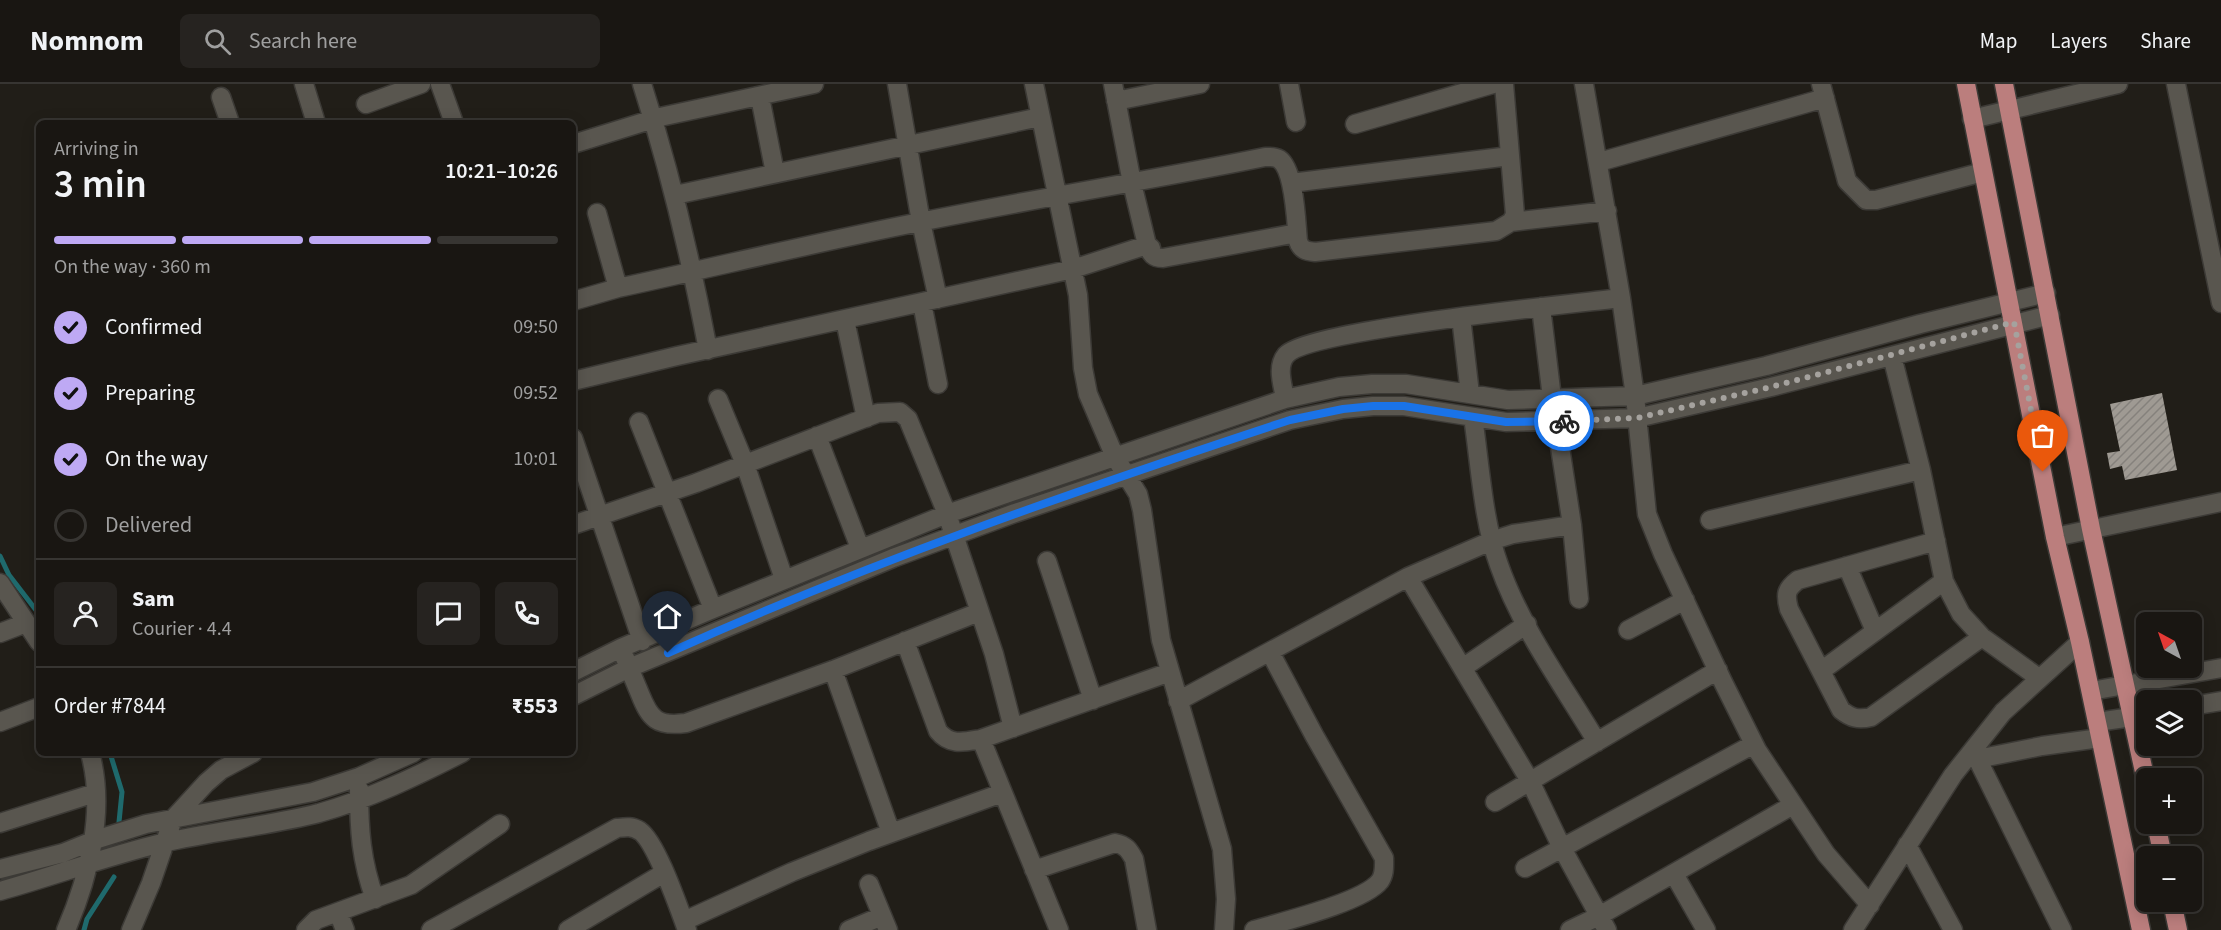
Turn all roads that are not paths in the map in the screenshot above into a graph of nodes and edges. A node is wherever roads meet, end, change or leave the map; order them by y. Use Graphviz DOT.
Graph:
graph roads {
  1 [pos="304,84"];
  2 [pos="421,84"];
  3 [pos="440,84"];
  4 [pos="642,84"];
  5 [pos="814,84"];
  6 [pos="897,84"];
  7 [pos="1034,84"];
  8 [pos="1200,84"];
  9 [pos="1289,84"];
  10 [pos="1493,84"];
  11 [pos="1504,84"];
  12 [pos="1584,84"];
  13 [pos="1966,84"];
  14 [pos="2004,84"];
  15 [pos="2118,84"];
  16 [pos="2176,84"];
  17 [pos="791,87"];
  18 [pos="1823,91"];
  19 [pos="1115,93"];
  20 [pos="221,97"];
  21 [pos="760,97"];
  22 [pos="366,104"];
  23 [pos="2008,110"];
  24 [pos="1040,117"];
  25 [pos="654,119"];
  26 [pos="1972,119"];
  27 [pos="229,120"];
  28 [pos="315,120"];
  29 [pos="453,120"];
  30 [pos="1296,122"];
  31 [pos="1355,124"];
  32 [pos="576,143"];
  33 [pos="908,145"];
  34 [pos="1510,156"];
  35 [pos="1599,162"];
  36 [pos="1983,172"];
  37 [pos="775,173"];
  38 [pos="1132,183"];
  39 [pos="1291,183"];
  40 [pos="675,195"];
  41 [pos="1056,195"];
  42 [pos="1607,211"];
  43 [pos="597,213"];
  44 [pos="921,222"];
  45 [pos="1511,222"];
  46 [pos="1297,233"];
  47 [pos="1149,246"];
  48 [pos="2217,263"];
  49 [pos="1073,269"];
  50 [pos="693,272"];
  51 [pos="618,288"];
  52 [pos="2046,293"];
  53 [pos="1621,298"];
  54 [pos="576,300"];
  55 [pos="930,301"];
  56 [pos="2010,301"];
  57 [pos="2221,303"];
  58 [pos="1541,307"];
  59 [pos="2050,315"];
  60 [pos="1461,317"];
  61 [pos="845,320"];
  62 [pos="2014,322"];
  63 [pos="708,350"];
  64 [pos="1892,356"];
  65 [pos="576,380"];
  66 [pos="938,384"];
  67 [pos="1470,394"];
  68 [pos="1635,396"];
  69 [pos="1552,398"];
  70 [pos="718,399"];
  71 [pos="1285,399"];
  72 [pos="1473,417"];
  73 [pos="866,418"];
  74 [pos="1637,418"];
  75 [pos="1556,421"];
  76 [pos="639,422"];
  77 [pos="817,436"];
  78 [pos="576,447"];
  79 [pos="1115,457"];
  80 [pos="744,464"];
  81 [pos="1921,470"];
  82 [pos="1128,476"];
  83 [pos="666,493"];
  84 [pos="2221,502"];
  85 [pos="947,514"];
  86 [pos="598,516"];
  87 [pos="1710,520"];
  88 [pos="576,524"];
  89 [pos="1572,525"];
  90 [pos="2091,529"];
  91 [pos="954,535"];
  92 [pos="2055,537"];
  93 [pos="1491,541"];
  94 [pos="1936,541"];
  95 [pos="860,548"];
  96 [pos="1047,561"];
  97 [pos="1847,566"];
  98 [pos="1408,577"];
  99 [pos="784,579"];
  100 [pos="1944,581"];
  101 [pos="0,583"];
  102 [pos="1579,598"];
  103 [pos="1685,600"];
  104 [pos="713,609"];
  105 [pos="979,612"];
  106 [pos="26,623"];
  107 [pos="1527,624"];
  108 [pos="1628,630"];
  109 [pos="1875,631"];
  110 [pos="0,633"];
  111 [pos="1982,637"];
  112 [pos="36,638"];
  113 [pos="642,641"];
  114 [pos="904,641"];
  115 [pos="2080,642"];
  116 [pos="621,648"];
  117 [pos="1270,651"];
  118 [pos="1464,667"];
  119 [pos="629,668"];
  120 [pos="2221,668"];
  121 [pos="576,670"];
  122 [pos="833,670"];
  123 [pos="1718,670"];
  124 [pos="1821,671"];
  125 [pos="1170,672"];
  126 [pos="2039,678"];
  127 [pos="2125,685"];
  128 [pos="2091,691"];
  129 [pos="576,694"];
  130 [pos="1093,700"];
  131 [pos="1178,701"];
  132 [pos="2221,701"];
  133 [pos="2202,704"];
  134 [pos="36,708"];
  135 [pos="2136,709"];
  136 [pos="2136,717"];
  137 [pos="0,722"];
  138 [pos="1013,728"];
  139 [pos="2098,730"];
  140 [pos="981,739"];
  141 [pos="1597,741"];
  142 [pos="1754,744"];
  143 [pos="1975,755"];
  144 [pos="91,756"];
  145 [pos="247,756"];
  146 [pos="406,756"];
  147 [pos="456,756"];
  148 [pos="359,777"];
  149 [pos="1530,781"];
  150 [pos="95,793"];
  151 [pos="1002,793"];
  152 [pos="359,800"];
  153 [pos="1495,802"];
  154 [pos="1793,805"];
  155 [pos="173,819"];
  156 [pos="0,823"];
  157 [pos="500,824"];
  158 [pos="891,833"];
  159 [pos="100,839"];
  160 [pos="157,844"];
  161 [pos="1907,845"];
  162 [pos="1562,848"];
  163 [pos="89,864"];
  164 [pos="1525,868"];
  165 [pos="0,869"];
  166 [pos="1034,870"];
  167 [pos="664,873"];
  168 [pos="1674,874"];
  169 [pos="869,884"];
  170 [pos="0,891"];
  171 [pos="375,899"];
  172 [pos="1870,905"];
  173 [pos="338,912"];
  174 [pos="2174,912"];
  175 [pos="885,923"];
  176 [pos="1603,923"];
  177 [pos="685,925"];
  178 [pos="1220,928"];
  179 [pos="66,930"];
  180 [pos="131,930"];
  181 [pos="306,930"];
  182 [pos="345,930"];
  183 [pos="431,930"];
  184 [pos="568,930"];
  185 [pos="849,930"];
  186 [pos="1059,930"];
  187 [pos="1147,930"];
  188 [pos="1254,930"];
  189 [pos="1569,930"];
  190 [pos="1706,930"];
  191 [pos="1853,930"];
  192 [pos="1953,930"];
  193 [pos="2062,930"];
  194 [pos="2140,930"];
  195 [pos="2178,930"];
  1 -- 28 [label="street"];
  2 -- 22 [label="street"];
  3 -- 29 [label="street"];
  4 -- 25 [label="street"];
  5 -- 17 [label="street"];
  6 -- 33 [label="street"];
  7 -- 24 [label="street"];
  8 -- 19 [label="street"];
  9 -- 30 [label="street"];
  10 -- 31 [label="street"];
  11 -- 34 [label="street"];
  12 -- 35 [label="street"];
  13 -- 26 [label="main road"];
  14 -- 23 [label="main road"];
  15 -- 23 [label="street"];
  16 -- 48 [label="street"];
  17 -- 21 [label="street"];
  18 -- 35 [label="street"];
  18 -- 36 [label="street"];
  19 -- 38 [label="street"];
  20 -- 27 [label="street"];
  21 -- 25 [label="street"];
  21 -- 37 [label="street"];
  23 -- 26 [label="street"];
  23 -- 52 [label="main road"];
  24 -- 33 [label="street"];
  24 -- 41 [label="street"];
  25 -- 32 [label="street"];
  25 -- 40 [label="street"];
  26 -- 36 [label="main road"];
  33 -- 37 [label="street"];
  33 -- 44 [label="street"];
  34 -- 39 [label="street"];
  34 -- 45 [label="street"];
  35 -- 42 [label="street"];
  36 -- 56 [label="main road"];
  37 -- 40 [label="street"];
  38 -- 39 [label="street"];
  38 -- 41 [label="street"];
  38 -- 47 [label="street"];
  39 -- 46 [label="street"];
  40 -- 50 [label="street"];
  41 -- 44 [label="street"];
  41 -- 49 [label="street"];
  42 -- 45 [label="street"];
  42 -- 53 [label="street"];
  43 -- 51 [label="street"];
  44 -- 50 [label="street"];
  44 -- 55 [label="street"];
  45 -- 46 [label="street"];
  46 -- 47 [label="street"];
  47 -- 49 [label="street"];
  48 -- 57 [label="street"];
  49 -- 55 [label="street"];
  49 -- 79 [label="street"];
  50 -- 51 [label="street"];
  50 -- 63 [label="street"];
  51 -- 54 [label="street"];
  52 -- 56 [label="street"];
  52 -- 59 [label="main road"];
  53 -- 58 [label="street"];
  53 -- 68 [label="street"];
  55 -- 61 [label="street"];
  55 -- 66 [label="street"];
  56 -- 62 [label="main road"];
  56 -- 68 [label="street"];
  58 -- 60 [label="street"];
  58 -- 69 [label="street"];
  59 -- 62 [label="street"];
  59 -- 90 [label="main road"];
  60 -- 67 [label="street"];
  60 -- 71 [label="street"];
  61 -- 63 [label="street"];
  61 -- 73 [label="street"];
  62 -- 64 [label="street"];
  62 -- 92 [label="main road"];
  63 -- 65 [label="street"];
  64 -- 74 [label="street"];
  64 -- 81 [label="street"];
  67 -- 69 [label="street"];
  67 -- 71 [label="street"];
  68 -- 69 [label="street"];
  68 -- 74 [label="street"];
  70 -- 80 [label="street"];
  71 -- 79 [label="street"];
  72 -- 75 [label="street"];
  72 -- 82 [label="street"];
  72 -- 93 [label="street"];
  73 -- 77 [label="street"];
  73 -- 85 [label="street"];
  74 -- 75 [label="street"];
  74 -- 103 [label="street"];
  75 -- 89 [label="street"];
  76 -- 83 [label="street"];
  77 -- 80 [label="street"];
  77 -- 95 [label="street"];
  78 -- 86 [label="street"];
  79 -- 82 [label="street"];
  79 -- 85 [label="street"];
  80 -- 83 [label="street"];
  80 -- 99 [label="street"];
  81 -- 87 [label="street"];
  81 -- 94 [label="street"];
  82 -- 91 [label="street"];
  82 -- 125 [label="street"];
  83 -- 86 [label="street"];
  83 -- 104 [label="street"];
  84 -- 90 [label="street"];
  85 -- 91 [label="street"];
  85 -- 95 [label="street"];
  86 -- 88 [label="street"];
  86 -- 113 [label="street"];
  89 -- 93 [label="street"];
  89 -- 102 [label="street"];
  90 -- 92 [label="street"];
  90 -- 127 [label="main road"];
  91 -- 105 [label="street"];
  91 -- 119 [label="street"];
  92 -- 115 [label="main road"];
  93 -- 98 [label="street"];
  93 -- 107 [label="street"];
  94 -- 97 [label="street"];
  94 -- 100 [label="street"];
  95 -- 99 [label="street"];
  96 -- 130 [label="street"];
  97 -- 109 [label="street"];
  97 -- 124 [label="street"];
  98 -- 117 [label="street"];
  98 -- 118 [label="street"];
  99 -- 104 [label="street"];
  100 -- 109 [label="street"];
  100 -- 111 [label="street"];
  101 -- 106 [label="street"];
  103 -- 108 [label="street"];
  103 -- 123 [label="street"];
  104 -- 113 [label="street"];
  105 -- 114 [label="street"];
  105 -- 138 [label="street"];
  106 -- 110 [label="street"];
  106 -- 112 [label="street"];
  107 -- 118 [label="street"];
  107 -- 141 [label="street"];
  109 -- 124 [label="street"];
  111 -- 124 [label="street"];
  111 -- 126 [label="street"];
  113 -- 116 [label="street"];
  114 -- 122 [label="street"];
  114 -- 140 [label="street"];
  115 -- 126 [label="street"];
  115 -- 128 [label="main road"];
  116 -- 119 [label="street"];
  116 -- 121 [label="street"];
  117 -- 131 [label="street"];
  117 -- 188 [label="street"];
  118 -- 149 [label="street"];
  119 -- 122 [label="street"];
  119 -- 129 [label="street"];
  120 -- 127 [label="street"];
  122 -- 158 [label="street"];
  123 -- 141 [label="street"];
  123 -- 142 [label="street"];
  125 -- 130 [label="street"];
  125 -- 131 [label="street"];
  126 -- 143 [label="street"];
  127 -- 128 [label="street"];
  127 -- 135 [label="main road"];
  128 -- 139 [label="main road"];
  130 -- 138 [label="street"];
  131 -- 178 [label="street"];
  132 -- 133 [label="street"];
  134 -- 137 [label="street"];
  136 -- 139 [label="street"];
  138 -- 140 [label="street"];
  139 -- 143 [label="street"];
  139 -- 194 [label="main road"];
  140 -- 151 [label="street"];
  141 -- 149 [label="street"];
  142 -- 154 [label="street"];
  142 -- 162 [label="street"];
  143 -- 161 [label="street"];
  143 -- 193 [label="street"];
  144 -- 150 [label="street"];
  145 -- 155 [label="street"];
  146 -- 148 [label="street"];
  147 -- 152 [label="street"];
  148 -- 152 [label="street"];
  148 -- 155 [label="street"];
  149 -- 153 [label="street"];
  149 -- 162 [label="street"];
  150 -- 156 [label="street"];
  150 -- 159 [label="street"];
  151 -- 158 [label="street"];
  151 -- 166 [label="street"];
  152 -- 160 [label="street"];
  152 -- 171 [label="street"];
  154 -- 168 [label="street"];
  154 -- 172 [label="street"];
  155 -- 159 [label="street"];
  155 -- 160 [label="street"];
  157 -- 171 [label="street"];
  158 -- 177 [label="street"];
  159 -- 163 [label="street"];
  159 -- 165 [label="street"];
  160 -- 163 [label="street"];
  160 -- 180 [label="street"];
  161 -- 172 [label="street"];
  161 -- 192 [label="street"];
  162 -- 164 [label="street"];
  162 -- 176 [label="street"];
  163 -- 170 [label="street"];
  163 -- 179 [label="street"];
  166 -- 186 [label="street"];
  166 -- 187 [label="street"];
  167 -- 177 [label="street"];
  167 -- 183 [label="street"];
  167 -- 184 [label="street"];
  168 -- 176 [label="street"];
  168 -- 190 [label="street"];
  169 -- 175 [label="street"];
  171 -- 173 [label="street"];
  172 -- 191 [label="street"];
  173 -- 181 [label="street"];
  173 -- 182 [label="street"];
  174 -- 195 [label="main road"];
  175 -- 185 [label="street"];
  176 -- 189 [label="street"];
}
